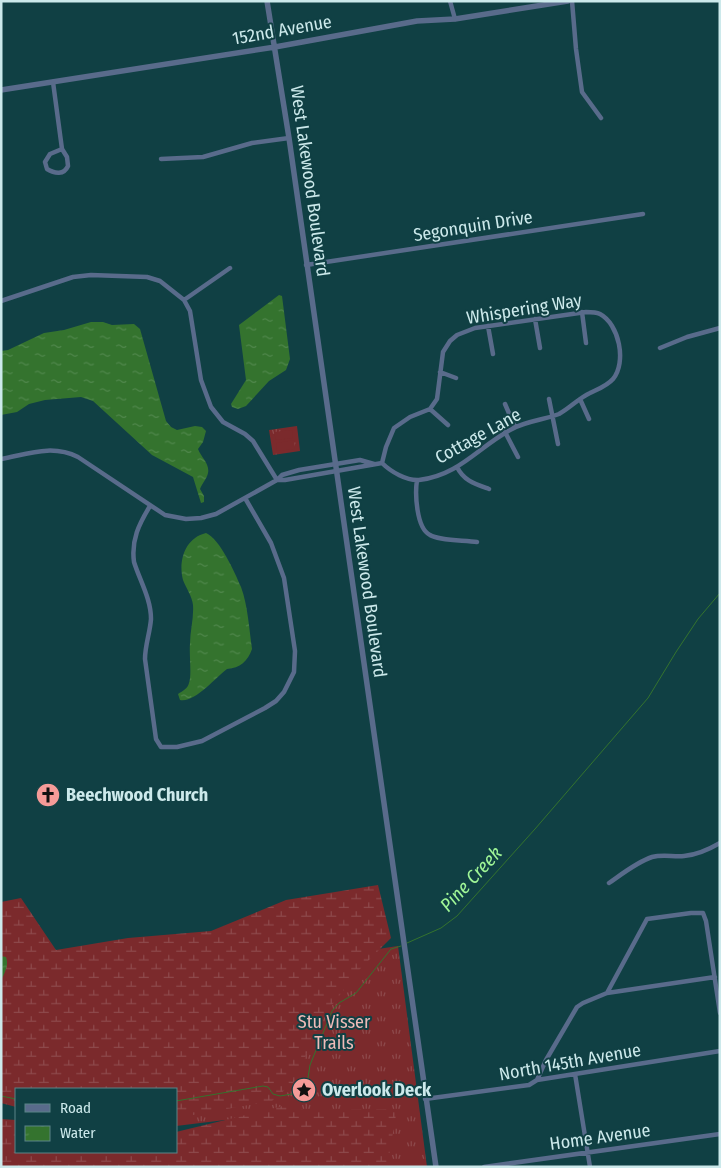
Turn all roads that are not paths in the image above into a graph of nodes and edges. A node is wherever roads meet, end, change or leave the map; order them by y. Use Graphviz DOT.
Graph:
graph roads {
  1 [pos="267,1"];
  2 [pos="450,1"];
  3 [pos="570,1"];
  4 [pos="455,19"];
  5 [pos="275,47"];
  6 [pos="54,82"];
  7 [pos="1,90"];
  8 [pos="601,118"];
  9 [pos="289,138"];
  10 [pos="62,149"];
  11 [pos="160,159"];
  12 [pos="643,214"];
  13 [pos="306,265"];
  14 [pos="230,268"];
  15 [pos="184,300"];
  16 [pos="1,301"];
  17 [pos="582,312"];
  18 [pos="535,319"];
  19 [pos="488,326"];
  20 [pos="720,328"];
  21 [pos="586,343"];
  22 [pos="618,344"];
  23 [pos="540,348"];
  24 [pos="660,348"];
  25 [pos="493,354"];
  26 [pos="440,372"];
  27 [pos="456,378"];
  28 [pos="549,399"];
  29 [pos="580,399"];
  30 [pos="505,404"];
  31 [pos="430,409"];
  32 [pos="552,416"];
  33 [pos="589,419"];
  34 [pos="448,425"];
  35 [pos="515,427"];
  36 [pos="505,432"];
  37 [pos="558,444"];
  38 [pos="518,457"];
  39 [pos="1,459"];
  40 [pos="334,464"];
  41 [pos="374,464"];
  42 [pos="382,464"];
  43 [pos="457,467"];
  44 [pos="336,472"];
  45 [pos="277,480"];
  46 [pos="417,480"];
  47 [pos="489,490"];
  48 [pos="245,498"];
  49 [pos="150,506"];
  50 [pos="476,542"];
  51 [pos="720,843"];
  52 [pos="609,883"];
  53 [pos="715,977"];
  54 [pos="607,993"];
  55 [pos="720,1013"];
  56 [pos="720,1051"];
  57 [pos="575,1074"];
  58 [pos="537,1080"];
  59 [pos="425,1099"];
  60 [pos="720,1134"];
  61 [pos="588,1152"];
  62 [pos="436,1167"];
  63 [pos="484,1167"];
  64 [pos="590,1167"];
  1 -- 5 [label="street, West Lakewood Boulevard"];
  2 -- 4 [label="street"];
  3 -- 4 [label="street, 152nd Avenue"];
  3 -- 8 [label="street"];
  4 -- 5 [label="street, 152nd Avenue"];
  5 -- 6 [label="street, 152nd Avenue"];
  5 -- 9 [label="street, West Lakewood Boulevard"];
  6 -- 7 [label="street, 152nd Avenue"];
  6 -- 10 [label="street"];
  9 -- 11 [label="street"];
  9 -- 13 [label="street, West Lakewood Boulevard"];
  10 -- 10 [label="street"];
  12 -- 13 [label="street, Segonquin Drive"];
  13 -- 40 [label="street, West Lakewood Boulevard"];
  14 -- 15 [label="street"];
  15 -- 16 [label="street"];
  15 -- 45 [label="street"];
  17 -- 18 [label="street, Whispering Way"];
  17 -- 21 [label="street"];
  17 -- 22 [label="street, Whispering Way"];
  18 -- 19 [label="street, Whispering Way"];
  18 -- 23 [label="street"];
  19 -- 25 [label="street"];
  19 -- 26 [label="street, Whispering Way"];
  20 -- 24 [label="street"];
  22 -- 29 [label="street, Cottage Lane"];
  26 -- 27 [label="street"];
  26 -- 31 [label="street, Whispering Way"];
  28 -- 32 [label="street"];
  29 -- 32 [label="street, Cottage Lane"];
  29 -- 33 [label="street"];
  30 -- 35 [label="street"];
  31 -- 34 [label="street"];
  31 -- 42 [label="street"];
  32 -- 35 [label="street, Cottage Lane"];
  32 -- 37 [label="street"];
  35 -- 36 [label="street, Cottage Lane"];
  36 -- 38 [label="street"];
  36 -- 43 [label="street, Cottage Lane"];
  39 -- 49 [label="street"];
  40 -- 41 [label="street"];
  40 -- 44 [label="street, West Lakewood Boulevard"];
  40 -- 45 [label="street"];
  41 -- 42 [label="street"];
  41 -- 44 [label="street"];
  42 -- 46 [label="street"];
  43 -- 46 [label="street, Cottage Lane"];
  43 -- 47 [label="street"];
  44 -- 45 [label="street"];
  44 -- 59 [label="street, West Lakewood Boulevard"];
  45 -- 48 [label="street"];
  46 -- 50 [label="street"];
  48 -- 49 [label="street"];
  48 -- 49 [label="street"];
  51 -- 52 [label="street"];
  53 -- 54 [label="street"];
  53 -- 54 [label="street"];
  53 -- 55 [label="street"];
  54 -- 58 [label="street"];
  56 -- 57 [label="street, North 145th Avenue"];
  57 -- 58 [label="street, North 145th Avenue"];
  57 -- 61 [label="street"];
  58 -- 59 [label="street, North 145th Avenue"];
  59 -- 62 [label="street, West Lakewood Boulevard"];
  60 -- 61 [label="street, Home Avenue"];
  61 -- 63 [label="street, Home Avenue"];
  61 -- 64 [label="street"];
}
